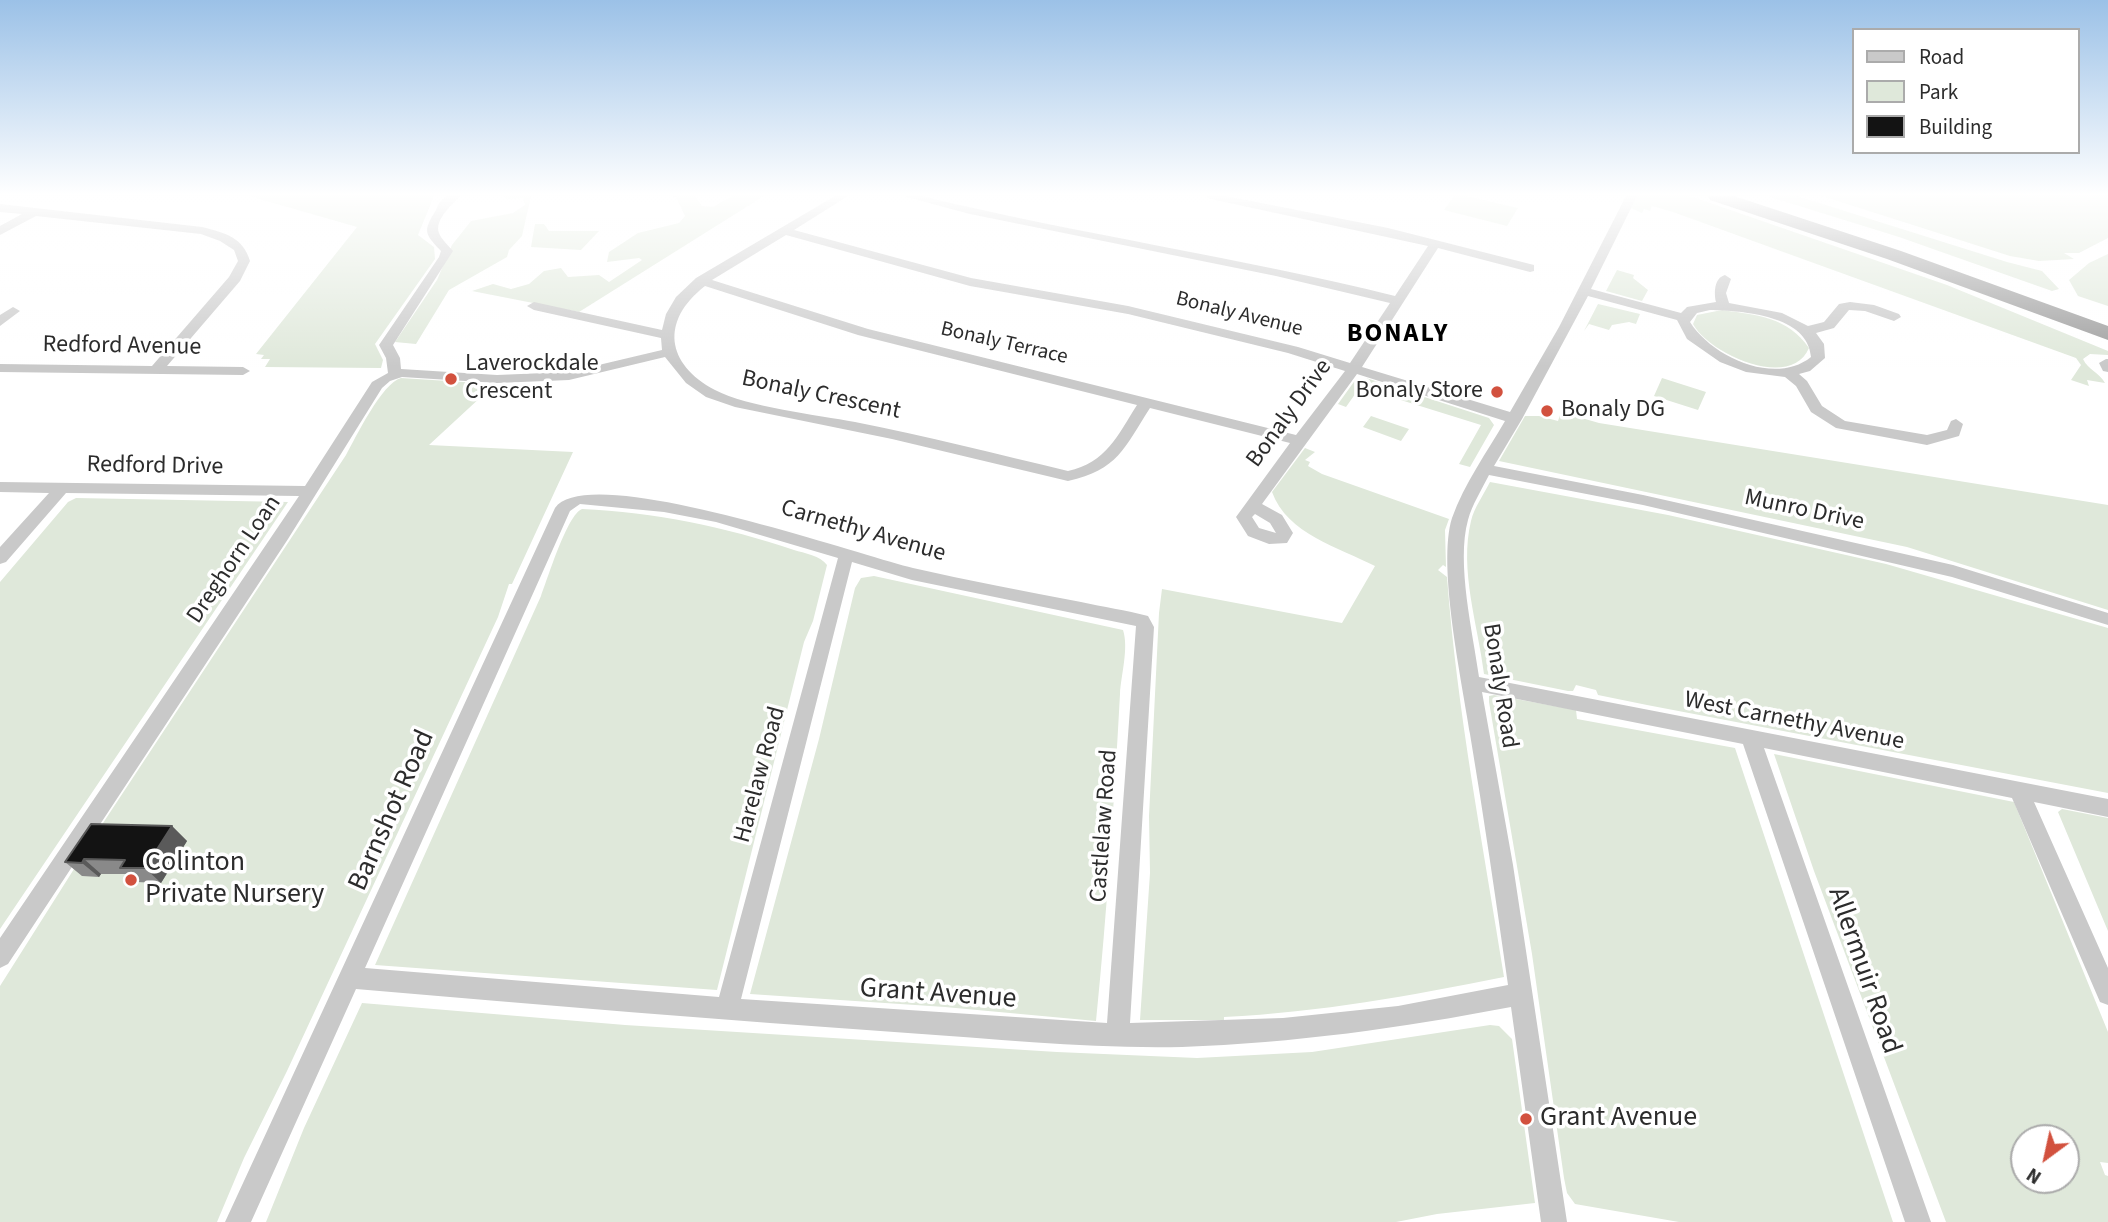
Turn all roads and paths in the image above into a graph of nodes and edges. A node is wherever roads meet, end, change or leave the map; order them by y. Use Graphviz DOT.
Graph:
graph roads {
  1 [pos="242,253"];
  2 [pos="446,253"];
  3 [pos="749,253"];
  4 [pos="865,253"];
  5 [pos="1186,253"];
  6 [pos="1429,253"];
  7 [pos="1471,253"];
  8 [pos="1603,253"];
  9 [pos="1888,253"];
  10 [pos="1917,253"];
  11 [pos="1530,268"];
  12 [pos="1725,279"];
  13 [pos="701,281"];
  14 [pos="1584,291"];
  15 [pos="1398,301"];
  16 [pos="1724,306"];
  17 [pos="541,310"];
  18 [pos="13,311"];
  19 [pos="1894,317"];
  20 [pos="1684,318"];
  21 [pos="2108,321"];
  22 [pos="0,323"];
  23 [pos="1806,330"];
  24 [pos="2108,333"];
  25 [pos="667,335"];
  26 [pos="669,352"];
  27 [pos="0,368"];
  28 [pos="1354,368"];
  29 [pos="156,370"];
  30 [pos="243,371"];
  31 [pos="1789,373"];
  32 [pos="395,374"];
  33 [pos="1147,401"];
  34 [pos="1515,419"];
  35 [pos="1956,424"];
  36 [pos="1300,440"];
  37 [pos="1485,469"];
  38 [pos="0,487"];
  39 [pos="62,488"];
  40 [pos="310,491"];
  41 [pos="570,502"];
  42 [pos="1252,507"];
  43 [pos="848,556"];
  44 [pos="0,558"];
  45 [pos="2108,619"];
  46 [pos="1142,621"];
  47 [pos="1471,683"];
  48 [pos="1751,739"];
  49 [pos="2019,790"];
  50 [pos="2108,808"];
  51 [pos="0,957"];
  52 [pos="350,978"];
  53 [pos="2108,993"];
  54 [pos="1520,995"];
  55 [pos="727,1009"];
  56 [pos="1118,1035"];
  57 [pos="238,1222"];
  58 [pos="1554,1222"];
  59 [pos="1918,1222"];
  1 -- 29 [label="street"];
  2 -- 32 [label="street"];
  3 -- 13 [label="street"];
  4 -- 28 [label="street, Bonaly Avenue"];
  5 -- 15 [label="street"];
  6 -- 15 [label="street, Bonaly Drive"];
  7 -- 11 [label="street"];
  8 -- 14 [label="street, Bonaly Road"];
  9 -- 24 [label="highway"];
  10 -- 21 [label="highway"];
  12 -- 16 [label="street"];
  13 -- 25 [label="street"];
  13 -- 33 [label="street, Bonaly Terrace"];
  14 -- 20 [label="street"];
  14 -- 34 [label="street, Bonaly Road"];
  15 -- 28 [label="street, Bonaly Drive"];
  16 -- 20 [label="street"];
  16 -- 23 [label="street"];
  17 -- 25 [label="street"];
  18 -- 22 [label="street"];
  19 -- 23 [label="street"];
  20 -- 31 [label="street"];
  23 -- 31 [label="street"];
  25 -- 26 [label="street"];
  26 -- 32 [label="street"];
  26 -- 33 [label="street, Bonaly Crescent"];
  27 -- 29 [label="street, Redford Avenue"];
  28 -- 34 [label="street, Bonaly Avenue"];
  28 -- 36 [label="street, Bonaly Drive"];
  29 -- 30 [label="street, Redford Avenue"];
  31 -- 35 [label="street"];
  32 -- 40 [label="street, Dreghorn Loan"];
  33 -- 36 [label="street, Bonaly Terrace"];
  34 -- 37 [label="street, Bonaly Road"];
  36 -- 42 [label="street, Bonaly Drive"];
  37 -- 45 [label="street, Munro Drive"];
  37 -- 47 [label="street, Bonaly Road"];
  38 -- 39 [label="street, Redford Drive"];
  39 -- 40 [label="street, Redford Drive"];
  39 -- 44 [label="street"];
  40 -- 51 [label="street, Dreghorn Loan"];
  41 -- 43 [label="street, Carnethy Avenue"];
  41 -- 52 [label="street, Barnshot Road"];
  43 -- 46 [label="street, Carnethy Avenue"];
  43 -- 55 [label="street, Harelaw Road"];
  46 -- 56 [label="street, Castlelaw Road"];
  47 -- 48 [label="street, West Carnethy Avenue"];
  47 -- 54 [label="street, Bonaly Road"];
  48 -- 49 [label="street, West Carnethy Avenue"];
  48 -- 59 [label="street, Allermuir Road"];
  49 -- 50 [label="street, West Carnethy Avenue"];
  49 -- 53 [label="street"];
  52 -- 55 [label="street, Grant Avenue"];
  52 -- 57 [label="street, Barnshot Road"];
  54 -- 56 [label="street, Grant Avenue"];
  54 -- 58 [label="street, Bonaly Road"];
  55 -- 56 [label="street, Grant Avenue"];
}
